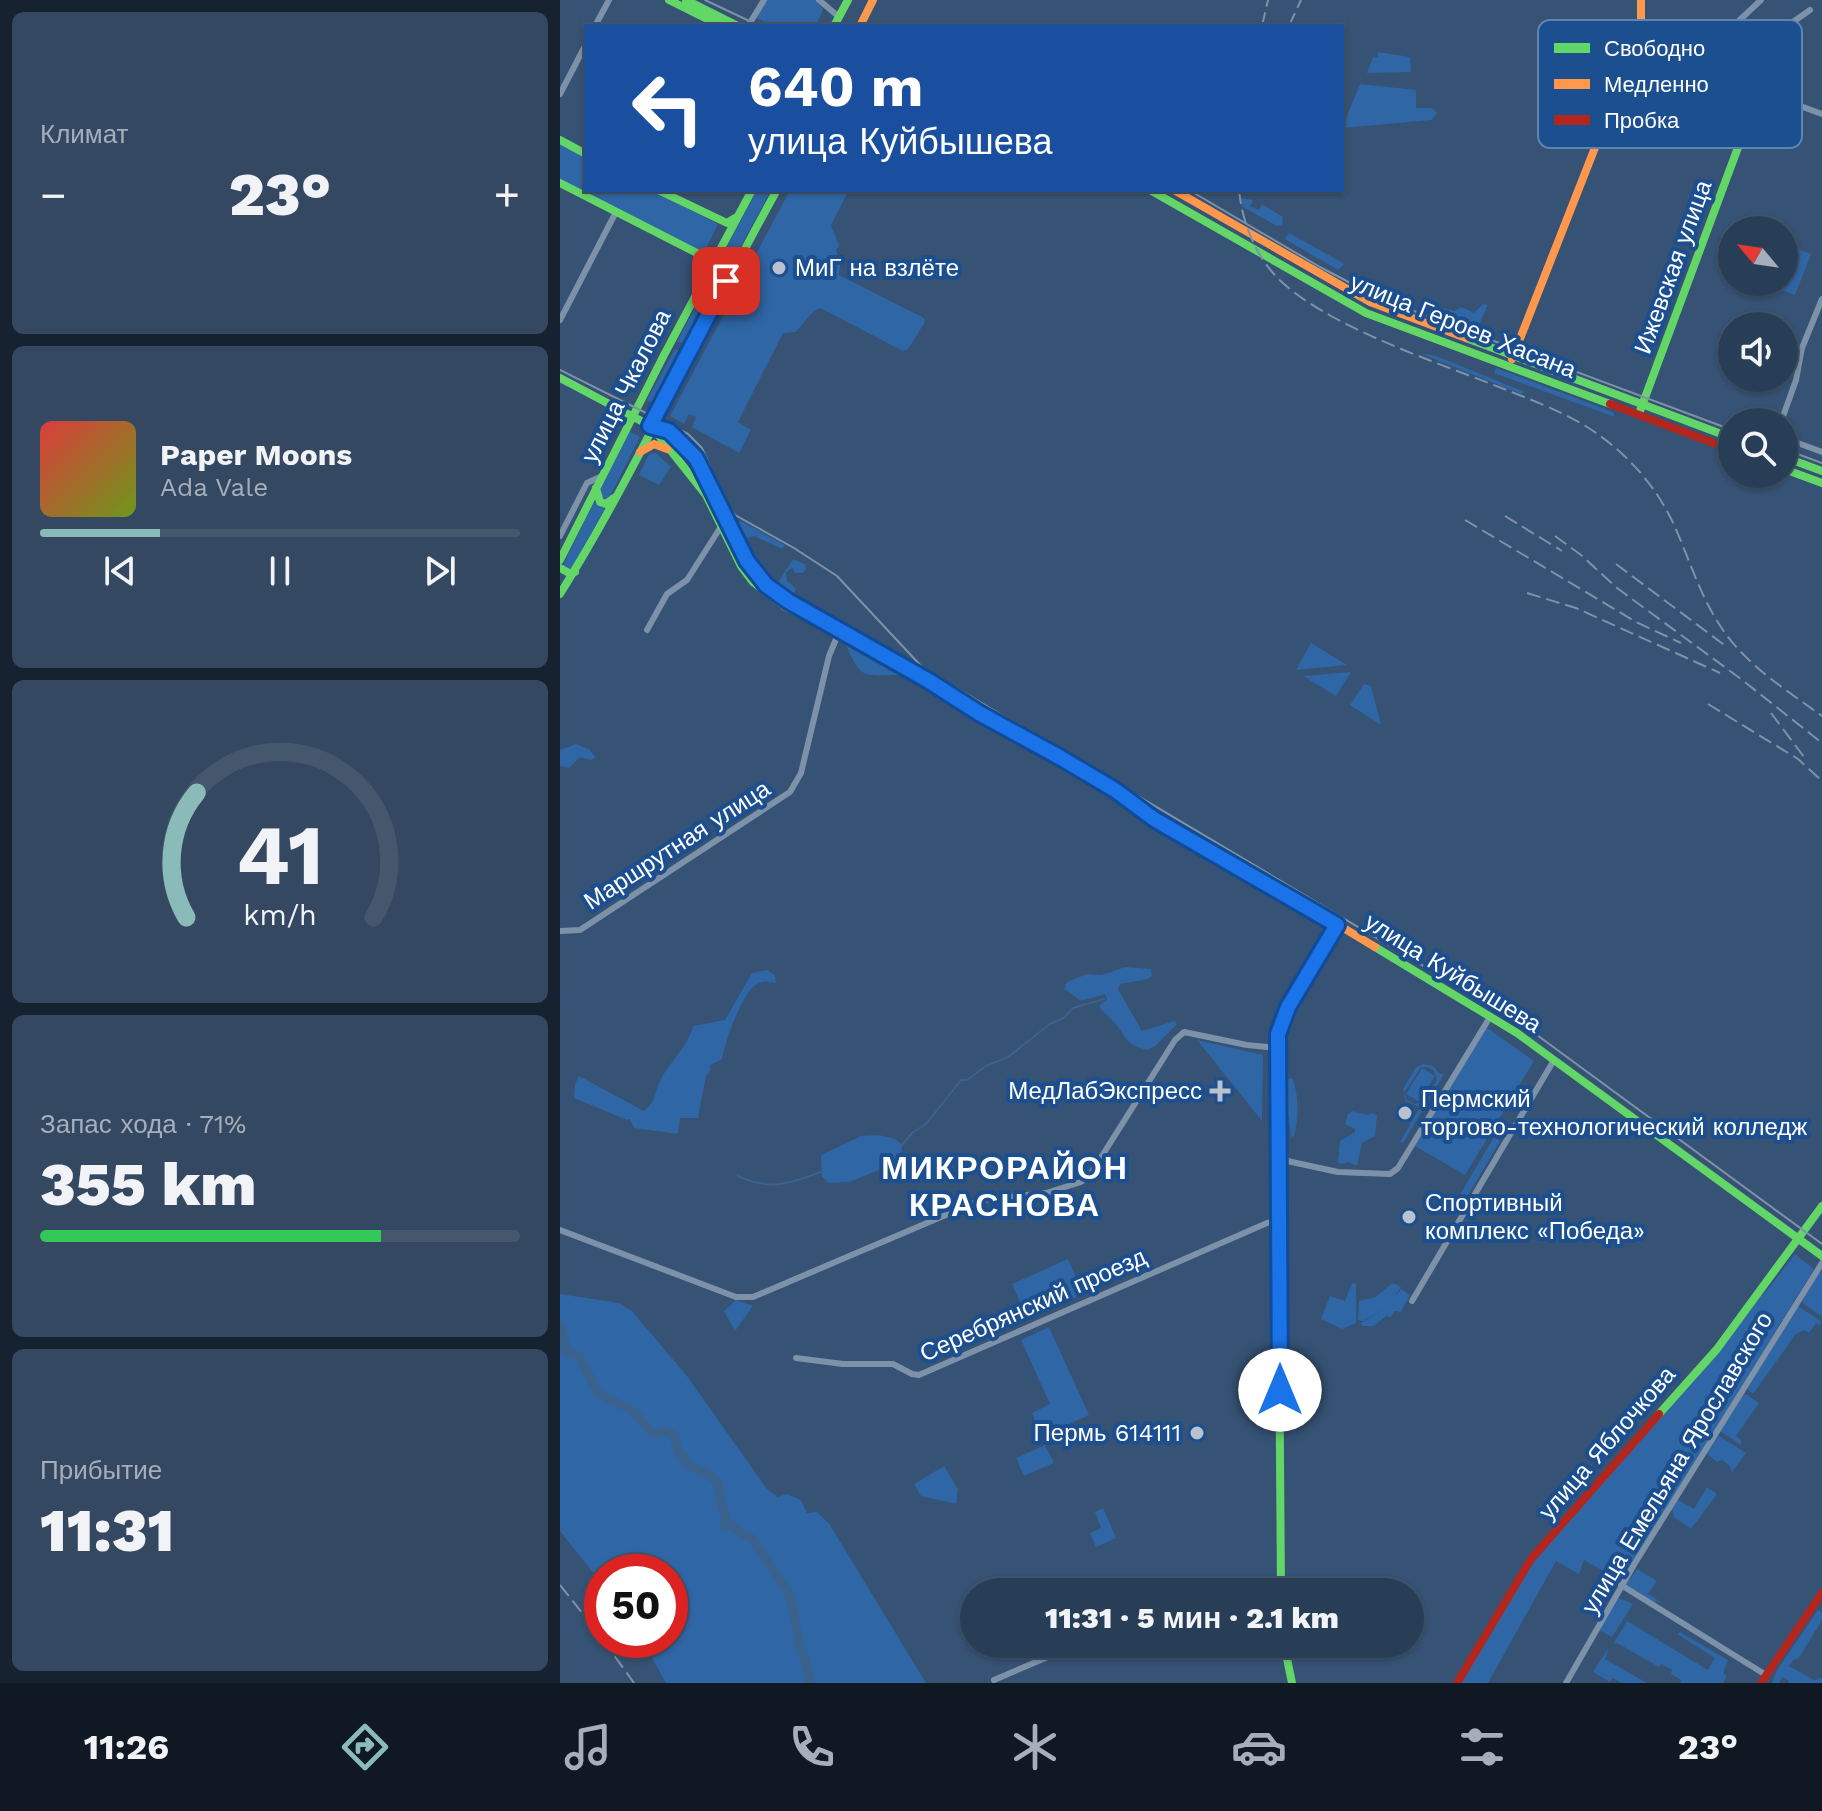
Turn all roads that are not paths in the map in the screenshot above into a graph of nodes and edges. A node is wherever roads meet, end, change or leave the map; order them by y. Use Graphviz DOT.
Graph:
graph roads {
  1 [pos="609,0"];
  2 [pos="669,0"];
  3 [pos="686,0"];
  4 [pos="764,0"];
  5 [pos="819,0"];
  6 [pos="835,0"];
  7 [pos="848,0"];
  8 [pos="873,0"];
  9 [pos="1761,0"];
  10 [pos="829,10"];
  11 [pos="1810,10"];
  12 [pos="839,17"];
  13 [pos="1740,20"];
  14 [pos="1796,20"];
  15 [pos="596,24"];
  16 [pos="717,24"];
  17 [pos="734,24"];
  18 [pos="749,24"];
  19 [pos="835,24"];
  20 [pos="861,24"];
  21 [pos="584,48"];
  22 [pos="560,94"];
  23 [pos="1802,107"];
  24 [pos="1822,114"];
  25 [pos="560,140"];
  26 [pos="1595,148"];
  27 [pos="1738,148"];
  28 [pos="584,153"];
  29 [pos="560,183"];
  30 [pos="662,192"];
  31 [pos="751,192"];
  32 [pos="776,192"];
  33 [pos="1153,192"];
  34 [pos="1177,192"];
  35 [pos="616,212"];
  36 [pos="738,217"];
  37 [pos="713,262"];
  38 [pos="732,271"];
  39 [pos="1822,299"];
  40 [pos="560,320"];
  41 [pos="664,355"];
  42 [pos="1513,356"];
  43 [pos="684,363"];
  44 [pos="1509,368"];
  45 [pos="560,378"];
  46 [pos="1642,405"];
  47 [pos="1786,408"];
  48 [pos="1638,415"];
  49 [pos="633,416"];
  50 [pos="651,427"];
  51 [pos="1718,433"];
  52 [pos="1798,443"];
  53 [pos="1718,445"];
  54 [pos="672,451"];
  55 [pos="1822,452"];
  56 [pos="636,455"];
  57 [pos="1798,462"];
  58 [pos="1822,471"];
  59 [pos="1798,474"];
  60 [pos="1822,483"];
  61 [pos="593,484"];
  62 [pos="614,498"];
  63 [pos="722,525"];
  64 [pos="560,536"];
  65 [pos="560,560"];
  66 [pos="560,568"];
  67 [pos="575,572"];
  68 [pos="560,594"];
  69 [pos="647,630"];
  70 [pos="839,632"];
  71 [pos="1337,925"];
  72 [pos="560,931"];
  73 [pos="1490,1017"];
  74 [pos="1277,1048"];
  75 [pos="1554,1060"];
  76 [pos="1278,1159"];
  77 [pos="1822,1206"];
  78 [pos="1279,1221"];
  79 [pos="560,1230"];
  80 [pos="1800,1239"];
  81 [pos="1822,1256"];
  82 [pos="1822,1263"];
  83 [pos="1412,1301"];
  84 [pos="796,1358"];
  85 [pos="1281,1578"];
  86 [pos="1621,1585"];
  87 [pos="1822,1593"];
  88 [pos="1045,1658"];
  89 [pos="1287,1658"];
  90 [pos="1764,1679"];
  91 [pos="994,1680"];
  92 [pos="1292,1683"];
  93 [pos="1457,1683"];
  94 [pos="1566,1683"];
  1 -- 15 [label="street"];
  2 -- 16 [label="main road"];
  3 -- 17 [label="main road"];
  4 -- 18 [label="street"];
  5 -- 10 [label="street"];
  6 -- 10 [label="street"];
  7 -- 12 [label="main road"];
  8 -- 20 [label="main road"];
  9 -- 13 [label="street"];
  10 -- 12 [label="street"];
  11 -- 14 [label="street, Ижевская улица"];
  12 -- 19 [label="main road"];
  21 -- 22 [label="street"];
  23 -- 24 [label="street"];
  25 -- 28 [label="main road"];
  26 -- 42 [label="main road"];
  27 -- 46 [label="main road, Ижевская улица"];
  29 -- 35 [label="main road"];
  30 -- 36 [label="main road"];
  31 -- 36 [label="main road, улица Чкалова"];
  32 -- 38 [label="main road, улица Чкалова"];
  33 -- 44 [label="main road, улица Героев Хасана"];
  34 -- 42 [label="main road, улица Героев Хасана"];
  35 -- 37 [label="main road"];
  35 -- 40 [label="street"];
  36 -- 37 [label="main road, улица Чкалова"];
  37 -- 38 [label="main road"];
  37 -- 41 [label="main road, улица Чкалова"];
  38 -- 43 [label="main road, улица Чкалова"];
  39 -- 47 [label="street"];
  41 -- 43 [label="main road"];
  41 -- 49 [label="main road, улица Чкалова"];
  42 -- 44 [label="main road"];
  42 -- 46 [label="main road, улица Героев Хасана"];
  43 -- 50 [label="main road, улица Чкалова"];
  44 -- 48 [label="main road, улица Героев Хасана"];
  45 -- 49 [label="main road, улица Куйбышева"];
  46 -- 48 [label="main road, Ижевская улица"];
  46 -- 51 [label="main road, улица Героев Хасана"];
  48 -- 53 [label="main road, улица Героев Хасана"];
  49 -- 50 [label="main road, улица Куйбышева"];
  49 -- 61 [label="main road, улица Чкалова"];
  50 -- 54 [label="main road, улица Куйбышева"];
  50 -- 56 [label="main road, улица Чкалова"];
  50 -- 70 [label="main road, улица Куйбышева"];
  52 -- 55 [label="street"];
  54 -- 56 [label="main road"];
  54 -- 63 [label="main road, улица Куйбышева"];
  56 -- 62 [label="main road, улица Чкалова"];
  57 -- 58 [label="main road"];
  59 -- 60 [label="main road"];
  61 -- 62 [label="main road"];
  61 -- 64 [label="street"];
  61 -- 65 [label="main road, улица Чкалова"];
  62 -- 67 [label="main road, улица Чкалова"];
  63 -- 69 [label="street"];
  63 -- 70 [label="main road, улица Куйбышева"];
  66 -- 67 [label="main road"];
  67 -- 68 [label="main road, улица Чкалова"];
  70 -- 71 [label="main road, улица Куйбышева"];
  70 -- 72 [label="street, Маршрутная улица"];
  71 -- 73 [label="main road, улица Куйбышева"];
  71 -- 74 [label="main road"];
  73 -- 75 [label="main road, улица Куйбышева"];
  73 -- 76 [label="street"];
  74 -- 76 [label="main road"];
  74 -- 79 [label="street"];
  75 -- 80 [label="main road, улица Куйбышева"];
  75 -- 83 [label="street"];
  76 -- 78 [label="main road"];
  77 -- 80 [label="main road, улица Яблочкова"];
  78 -- 84 [label="street, Серебрянский проезд"];
  78 -- 85 [label="main road"];
  80 -- 81 [label="main road, улица Куйбышева"];
  80 -- 93 [label="main road, улица Яблочкова"];
  82 -- 86 [label="street, улица Емельяна Ярославского"];
  86 -- 90 [label="street"];
  86 -- 94 [label="street, улица Емельяна Ярославского"];
  87 -- 90 [label="main road"];
  88 -- 91 [label="street"];
  89 -- 92 [label="main road"];
}
